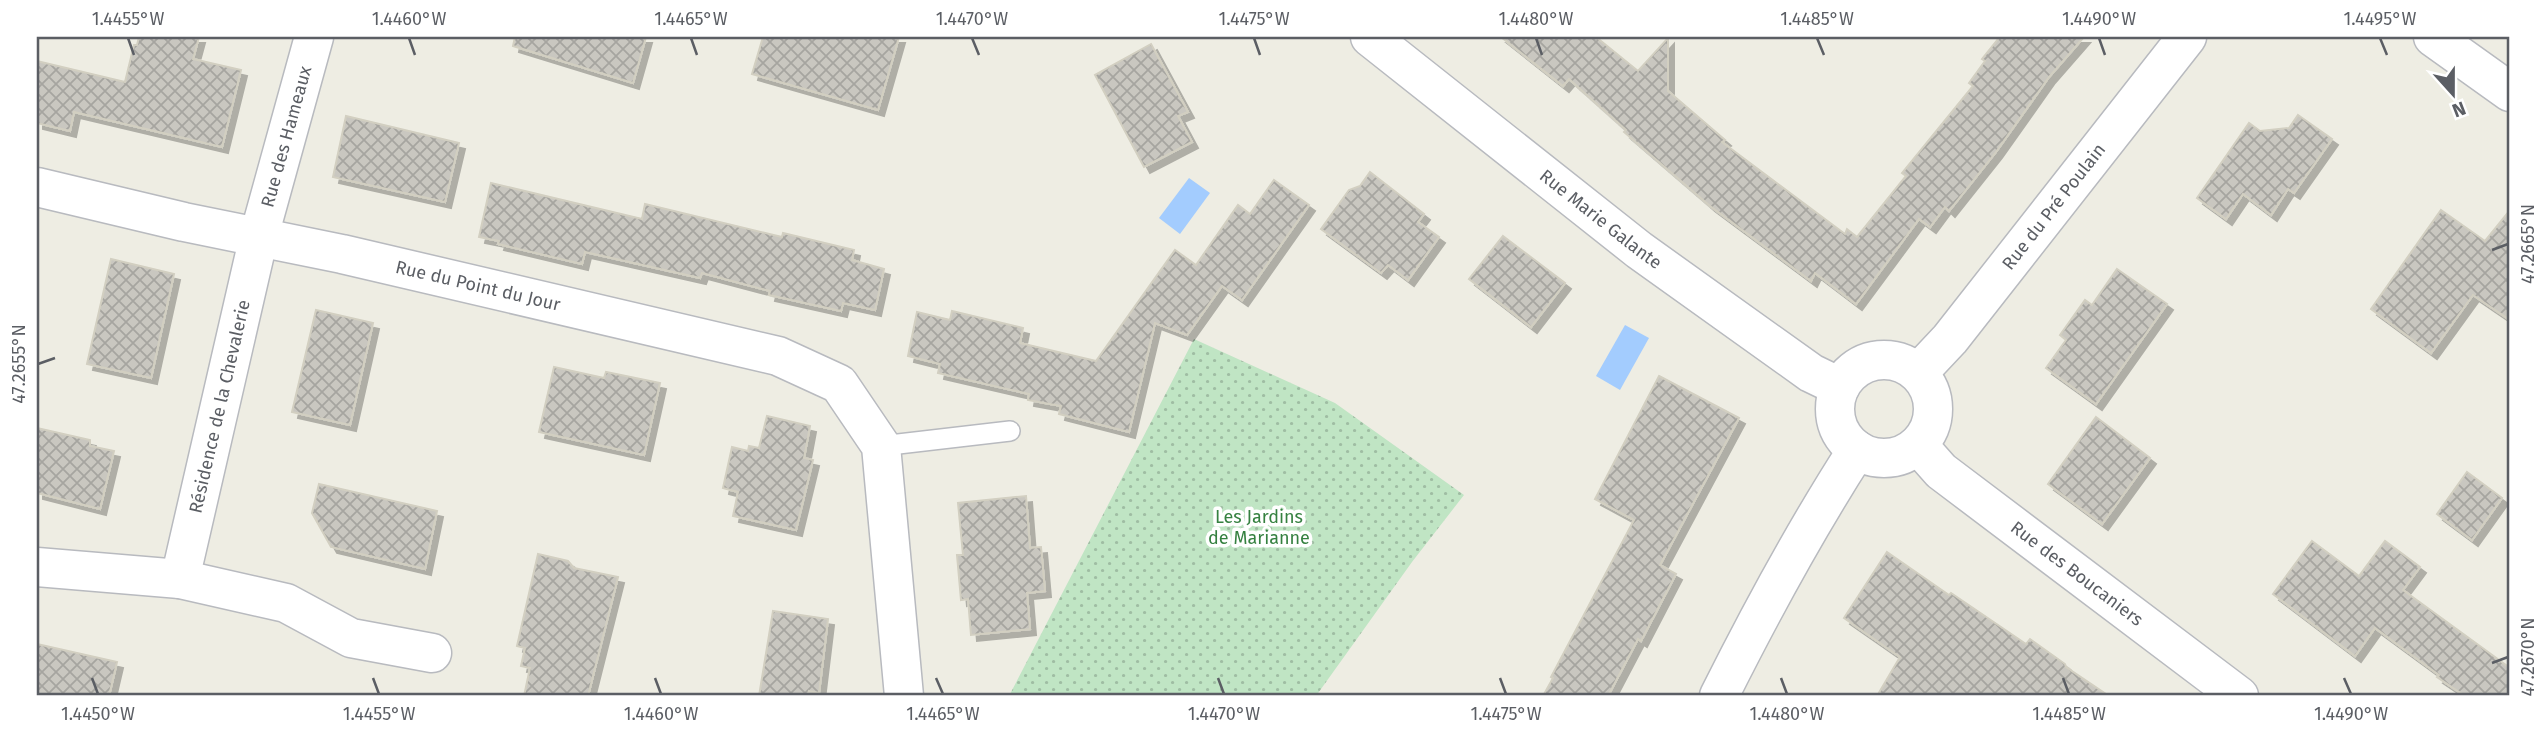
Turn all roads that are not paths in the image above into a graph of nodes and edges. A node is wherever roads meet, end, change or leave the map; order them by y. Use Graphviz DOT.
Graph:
graph roads {
  1 [pos="314,37"];
  2 [pos="1370,37"];
  3 [pos="2187,37"];
  4 [pos="2433,37"];
  5 [pos="2510,92"];
  6 [pos="37,187"];
  7 [pos="259,236"];
  8 [pos="1918,373"];
  9 [pos="1840,387"];
  10 [pos="1010,431"];
  11 [pos="881,446"];
  12 [pos="1918,446"];
  13 [pos="1857,450"];
  14 [pos="37,568"];
  15 [pos="180,579"];
  16 [pos="432,653"];
  17 [pos="904,696"];
  18 [pos="1719,696"];
  19 [pos="2239,696"];
  1 -- 7 [label="street, Rue des Hameaux"];
  2 -- 9 [label="street, Rue Marie Galante"];
  3 -- 8 [label="street, Rue du Pré Poulain"];
  4 -- 5 [label="street"];
  6 -- 7 [label="street, Rue du Point du Jour"];
  7 -- 11 [label="street, Rue du Point du Jour"];
  7 -- 15 [label="street, Résidence de la Chevalerie"];
  8 -- 9 [label="street"];
  8 -- 12 [label="street"];
  9 -- 13 [label="street"];
  10 -- 11 [label="lane"];
  11 -- 17 [label="street, Rue du Point du Jour"];
  12 -- 13 [label="street"];
  12 -- 19 [label="street, Rue des Boucaniers"];
  13 -- 18 [label="street"];
  14 -- 15 [label="street"];
  15 -- 16 [label="street"];
}
